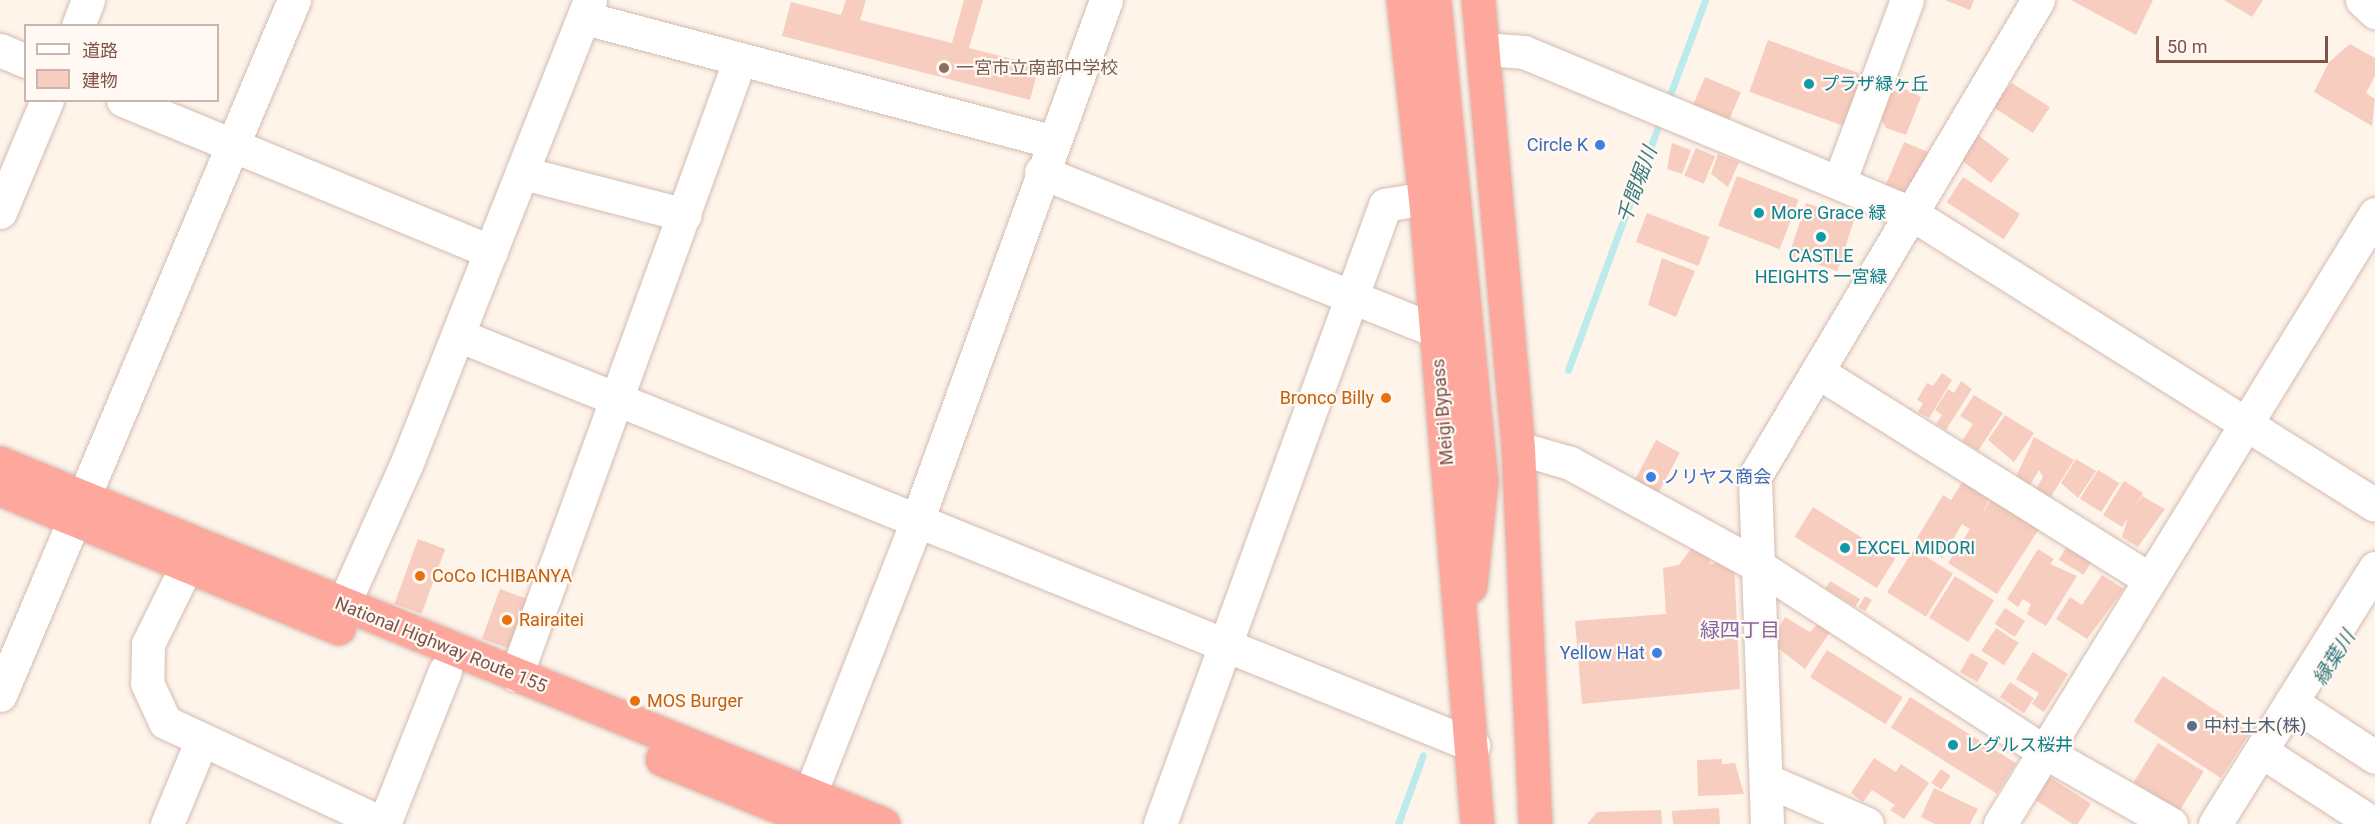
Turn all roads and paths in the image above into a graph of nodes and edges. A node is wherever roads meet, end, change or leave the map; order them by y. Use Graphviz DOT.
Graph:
graph roads {
  1 [pos="88,0"];
  2 [pos="294,0"];
  3 [pos="1106,0"];
  4 [pos="1403,0"];
  5 [pos="1434,0"];
  6 [pos="1478,0"];
  7 [pos="1907,0"];
  8 [pos="2038,0"];
  9 [pos="2362,0"];
  10 [pos="587,9"];
  11 [pos="2375,12"];
  12 [pos="79,24"];
  13 [pos="1484,49"];
  14 [pos="0,50"];
  15 [pos="740,59"];
  16 [pos="24,60"];
  17 [pos="46,102"];
  18 [pos="128,102"];
  19 [pos="1052,141"];
  20 [pos="234,147"];
  21 [pos="1041,172"];
  22 [pos="523,173"];
  23 [pos="1840,180"];
  24 [pos="1425,198"];
  25 [pos="0,212"];
  26 [pos="1910,212"];
  27 [pos="2375,214"];
  28 [pos="686,215"];
  29 [pos="491,252"];
  30 [pos="1351,299"];
  31 [pos="1435,330"];
  32 [pos="458,335"];
  33 [pos="1818,372"];
  34 [pos="620,400"];
  35 [pos="2245,424"];
  36 [pos="1518,448"];
  37 [pos="0,463"];
  38 [pos="0,489"];
  39 [pos="2375,505"];
  40 [pos="80,507"];
  41 [pos="918,518"];
  42 [pos="1757,565"];
  43 [pos="186,567"];
  44 [pos="2375,568"];
  45 [pos="2148,578"];
  46 [pos="343,605"];
  47 [pos="1463,623"];
  48 [pos="1225,644"];
  49 [pos="445,671"];
  50 [pos="516,675"];
  51 [pos="0,695"];
  52 [pos="2291,702"];
  53 [pos="201,742"];
  54 [pos="1473,745"];
  55 [pos="2260,751"];
  56 [pos="2045,752"];
  57 [pos="2375,757"];
  58 [pos="1766,780"];
  59 [pos="808,815"];
  60 [pos="167,824"];
  61 [pos="384,824"];
  62 [pos="884,824"];
  63 [pos="1160,824"];
  64 [pos="1477,824"];
  65 [pos="1535,824"];
  66 [pos="1767,824"];
  67 [pos="1867,824"];
  68 [pos="2000,824"];
  69 [pos="2171,824"];
  70 [pos="2215,824"];
  71 [pos="2374,824"];
  1 -- 12 [label="street"];
  2 -- 20 [label="street"];
  3 -- 19 [label="street"];
  4 -- 24 [label="highway, Meigi Bypass"];
  5 -- 47 [label="highway"];
  6 -- 13 [label="highway"];
  7 -- 23 [label="street"];
  8 -- 26 [label="street"];
  9 -- 11 [label="street"];
  10 -- 15 [label="street"];
  10 -- 22 [label="street"];
  13 -- 23 [label="street"];
  13 -- 36 [label="highway"];
  14 -- 16 [label="street"];
  15 -- 19 [label="street"];
  15 -- 28 [label="street"];
  17 -- 25 [label="street"];
  18 -- 20 [label="street"];
  19 -- 21 [label="street"];
  20 -- 29 [label="street"];
  20 -- 40 [label="street"];
  21 -- 30 [label="street"];
  21 -- 41 [label="street"];
  22 -- 28 [label="street"];
  22 -- 29 [label="street"];
  23 -- 26 [label="street"];
  24 -- 30 [label="street"];
  24 -- 31 [label="highway, Meigi Bypass"];
  26 -- 33 [label="street"];
  26 -- 35 [label="street"];
  27 -- 35 [label="street"];
  28 -- 34 [label="street"];
  29 -- 32 [label="street"];
  30 -- 31 [label="street"];
  30 -- 48 [label="street"];
  31 -- 47 [label="highway, Meigi Bypass"];
  32 -- 34 [label="street"];
  32 -- 46 [label="street"];
  33 -- 42 [label="street"];
  33 -- 45 [label="street"];
  34 -- 41 [label="street"];
  34 -- 50 [label="street"];
  35 -- 39 [label="street"];
  35 -- 45 [label="street"];
  36 -- 42 [label="street"];
  36 -- 65 [label="highway"];
  37 -- 40 [label="highway, National Highway Route 155"];
  38 -- 40 [label="highway, National Highway Route 155"];
  40 -- 43 [label="highway, National Highway Route 155"];
  40 -- 46 [label="highway, National Highway Route 155"];
  40 -- 51 [label="street"];
  41 -- 48 [label="street"];
  41 -- 59 [label="street"];
  42 -- 56 [label="street"];
  42 -- 58 [label="street"];
  43 -- 49 [label="highway, National Highway Route 155"];
  43 -- 53 [label="street"];
  44 -- 52 [label="street"];
  45 -- 56 [label="street"];
  46 -- 50 [label="highway, National Highway Route 155"];
  47 -- 54 [label="highway, Meigi Bypass"];
  48 -- 54 [label="street"];
  48 -- 63 [label="street"];
  49 -- 59 [label="highway, National Highway Route 155"];
  49 -- 61 [label="street"];
  50 -- 59 [label="highway, National Highway Route 155"];
  52 -- 55 [label="street"];
  52 -- 57 [label="street"];
  53 -- 60 [label="street"];
  53 -- 61 [label="street"];
  54 -- 64 [label="highway, Meigi Bypass"];
  55 -- 70 [label="street"];
  55 -- 71 [label="street"];
  56 -- 68 [label="street"];
  56 -- 69 [label="street"];
  58 -- 66 [label="street"];
  58 -- 67 [label="street"];
  59 -- 62 [label="highway, National Highway Route 155"];
}
